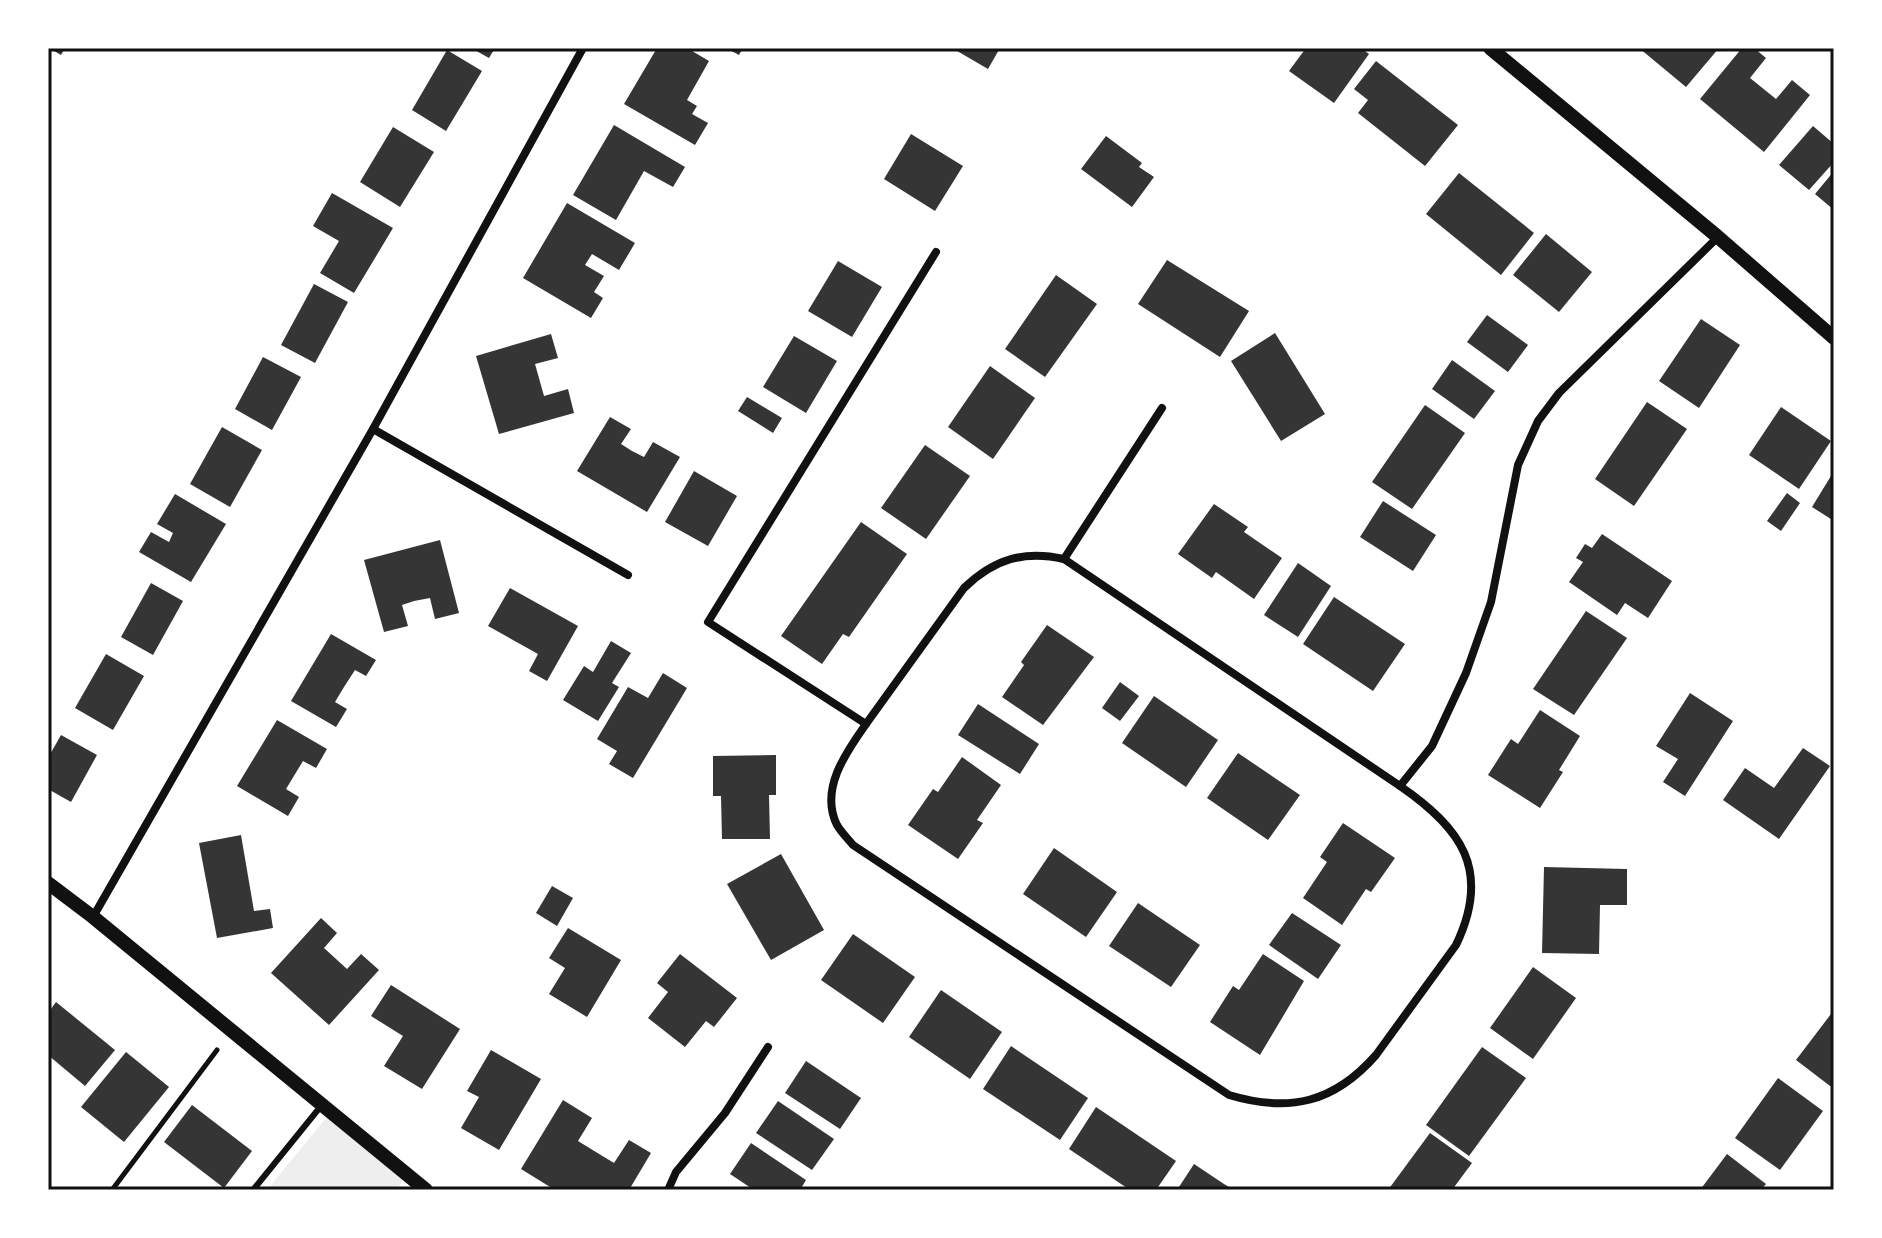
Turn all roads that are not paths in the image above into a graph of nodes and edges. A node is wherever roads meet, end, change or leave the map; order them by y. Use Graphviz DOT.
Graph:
graph roads {
  1 [pos="583,48"];
  2 [pos="1490,48"];
  3 [pos="1718,237"];
  4 [pos="936,252"];
  5 [pos="1834,338"];
  6 [pos="1162,408"];
  7 [pos="373,429"];
  8 [pos="1064,559"];
  9 [pos="628,575"];
  10 [pos="866,724"];
  11 [pos="1400,786"];
  12 [pos="48,883"];
  13 [pos="93,917"];
  14 [pos="768,1047"];
  15 [pos="322,1104"];
  16 [pos="253,1190"];
  17 [pos="426,1190"];
  18 [pos="668,1190"];
  1 -- 7 [label="street"];
  2 -- 3 [label="street"];
  3 -- 5 [label="street"];
  3 -- 11 [label="street"];
  4 -- 10 [label="street"];
  6 -- 8 [label="street"];
  7 -- 9 [label="street"];
  7 -- 13 [label="street"];
  8 -- 10 [label="street"];
  8 -- 11 [label="street"];
  10 -- 11 [label="street"];
  12 -- 13 [label="street"];
  13 -- 15 [label="street"];
  14 -- 18 [label="street"];
  15 -- 16 [label="lane"];
  15 -- 17 [label="street"];
}
